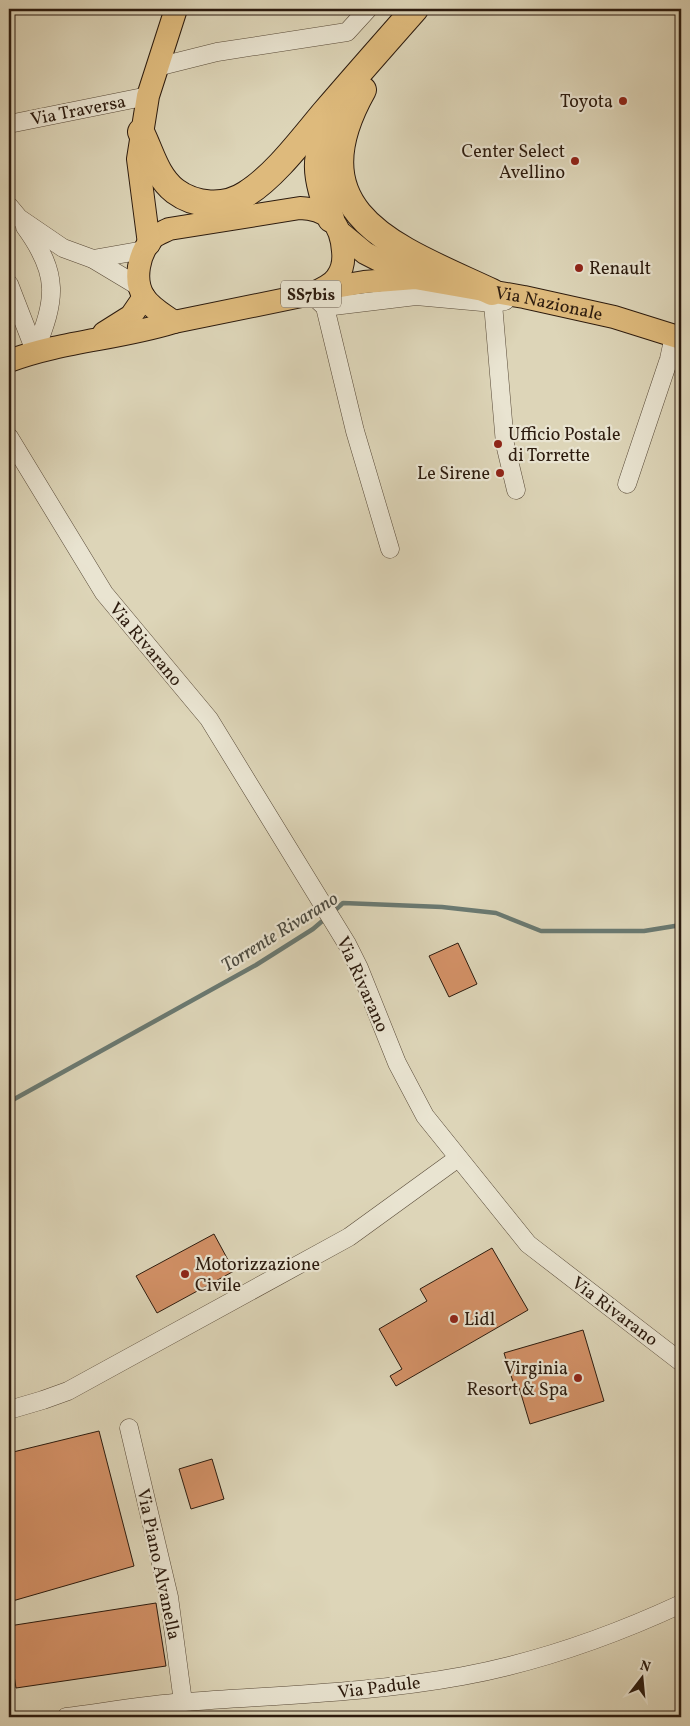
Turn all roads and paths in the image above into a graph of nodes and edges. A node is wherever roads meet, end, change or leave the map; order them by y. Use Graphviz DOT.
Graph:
graph roads {
  1 [pos="176,9"];
  2 [pos="368,9"];
  3 [pos="415,9"];
  4 [pos="431,9"];
  5 [pos="157,68"];
  6 [pos="362,90"];
  7 [pos="148,96"];
  8 [pos="9,124"];
  9 [pos="141,132"];
  10 [pos="294,150"];
  11 [pos="14,212"];
  12 [pos="231,220"];
  13 [pos="336,226"];
  14 [pos="146,247"];
  15 [pos="93,259"];
  16 [pos="415,278"];
  17 [pos="9,284"];
  18 [pos="141,291"];
  19 [pos="320,297"];
  20 [pos="492,297"];
  21 [pos="174,322"];
  22 [pos="677,337"];
  23 [pos="93,340"];
  24 [pos="35,351"];
  25 [pos="9,361"];
  26 [pos="9,437"];
  27 [pos="627,484"];
  28 [pos="516,490"];
  29 [pos="390,549"];
  30 [pos="458,1158"];
  31 [pos="681,1362"];
  32 [pos="9,1410"];
  33 [pos="129,1428"];
  34 [pos="681,1604"];
  35 [pos="183,1702"];
  36 [pos="164,1711"];
  37 [pos="66,1717"];
  1 -- 5 [label="main road"];
  2 -- 5 [label="street"];
  3 -- 10 [label="highway"];
  4 -- 6 [label="highway"];
  5 -- 7 [label="main road"];
  6 -- 13 [label="highway"];
  6 -- 20 [label="highway"];
  7 -- 8 [label="street, Via Traversa"];
  7 -- 9 [label="main road"];
  9 -- 10 [label="highway"];
  9 -- 12 [label="main road"];
  9 -- 14 [label="main road"];
  10 -- 12 [label="highway"];
  11 -- 15 [label="street"];
  11 -- 24 [label="street"];
  12 -- 13 [label="main road, Via Nazionale / SS7bis"];
  12 -- 14 [label="main road, Via Nazionale / SS7bis"];
  13 -- 16 [label="main road, Via Nazionale / SS7bis"];
  13 -- 19 [label="main road, SS7bis"];
  14 -- 15 [label="street"];
  14 -- 18 [label="main road"];
  15 -- 18 [label="street"];
  16 -- 19 [label="main road, Via Nazionale / SS7bis"];
  16 -- 20 [label="main road, Via Nazionale / SS7bis"];
  17 -- 24 [label="street"];
  18 -- 21 [label="main road"];
  18 -- 23 [label="main road, SS7bis"];
  19 -- 20 [label="street"];
  19 -- 21 [label="main road, Via Nazionale / SS7bis"];
  19 -- 29 [label="street"];
  20 -- 22 [label="main road, Via Nazionale / SS7bis"];
  20 -- 28 [label="street"];
  21 -- 23 [label="main road, Via Nazionale / SS7bis"];
  22 -- 27 [label="street"];
  23 -- 24 [label="main road, SS7bis"];
  24 -- 25 [label="main road, SS7bis"];
  26 -- 30 [label="street, Via Rivarano"];
  30 -- 31 [label="street, Via Rivarano"];
  30 -- 32 [label="street"];
  33 -- 35 [label="street, Via Piano Alvanella"];
  34 -- 35 [label="street, Via Padule"];
  35 -- 36 [label="street, Via Padule"];
  36 -- 37 [label="street, Via Padule"];
}
